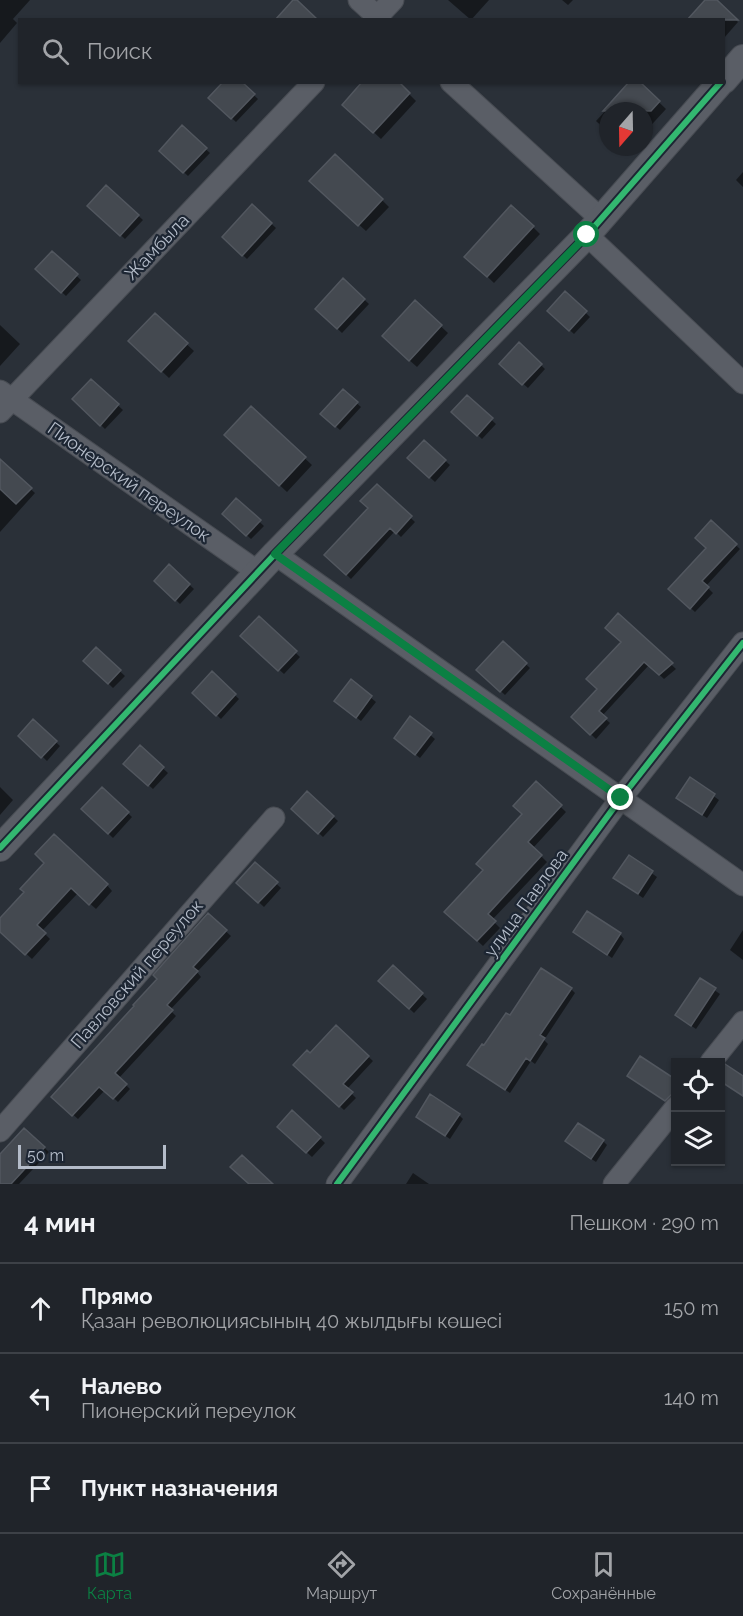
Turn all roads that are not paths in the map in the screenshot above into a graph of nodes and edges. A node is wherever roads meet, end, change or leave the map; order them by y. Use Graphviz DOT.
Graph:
graph roads {
  1 [pos="359,0"];
  2 [pos="393,0"];
  3 [pos="377,18"];
  4 [pos="743,58"];
  5 [pos="725,78"];
  6 [pos="312,84"];
  7 [pos="453,84"];
  8 [pos="719,84"];
  9 [pos="594,227"];
  10 [pos="743,383"];
  11 [pos="4,401"];
  12 [pos="275,554"];
  13 [pos="258,572"];
  14 [pos="743,643"];
  15 [pos="621,798"];
  16 [pos="274,818"];
  17 [pos="0,848"];
  18 [pos="743,885"];
  19 [pos="743,1022"];
  20 [pos="714,1058"];
  21 [pos="671,1112"];
  22 [pos="0,1131"];
  23 [pos="337,1184"];
  24 [pos="614,1184"];
  1 -- 3 [label="street"];
  2 -- 3 [label="street"];
  4 -- 5 [label="street"];
  6 -- 11 [label="street, Жамбыла"];
  7 -- 9 [label="street"];
  8 -- 9 [label="street"];
  9 -- 10 [label="street"];
  9 -- 12 [label="street"];
  11 -- 13 [label="street, Пионерский переулок"];
  12 -- 13 [label="street"];
  12 -- 15 [label="street"];
  13 -- 17 [label="street"];
  14 -- 15 [label="street, улица Павлова"];
  15 -- 18 [label="street"];
  15 -- 23 [label="street, улица Павлова"];
  16 -- 22 [label="street, Павловский переулок"];
  19 -- 20 [label="street"];
  21 -- 24 [label="street"];
}
